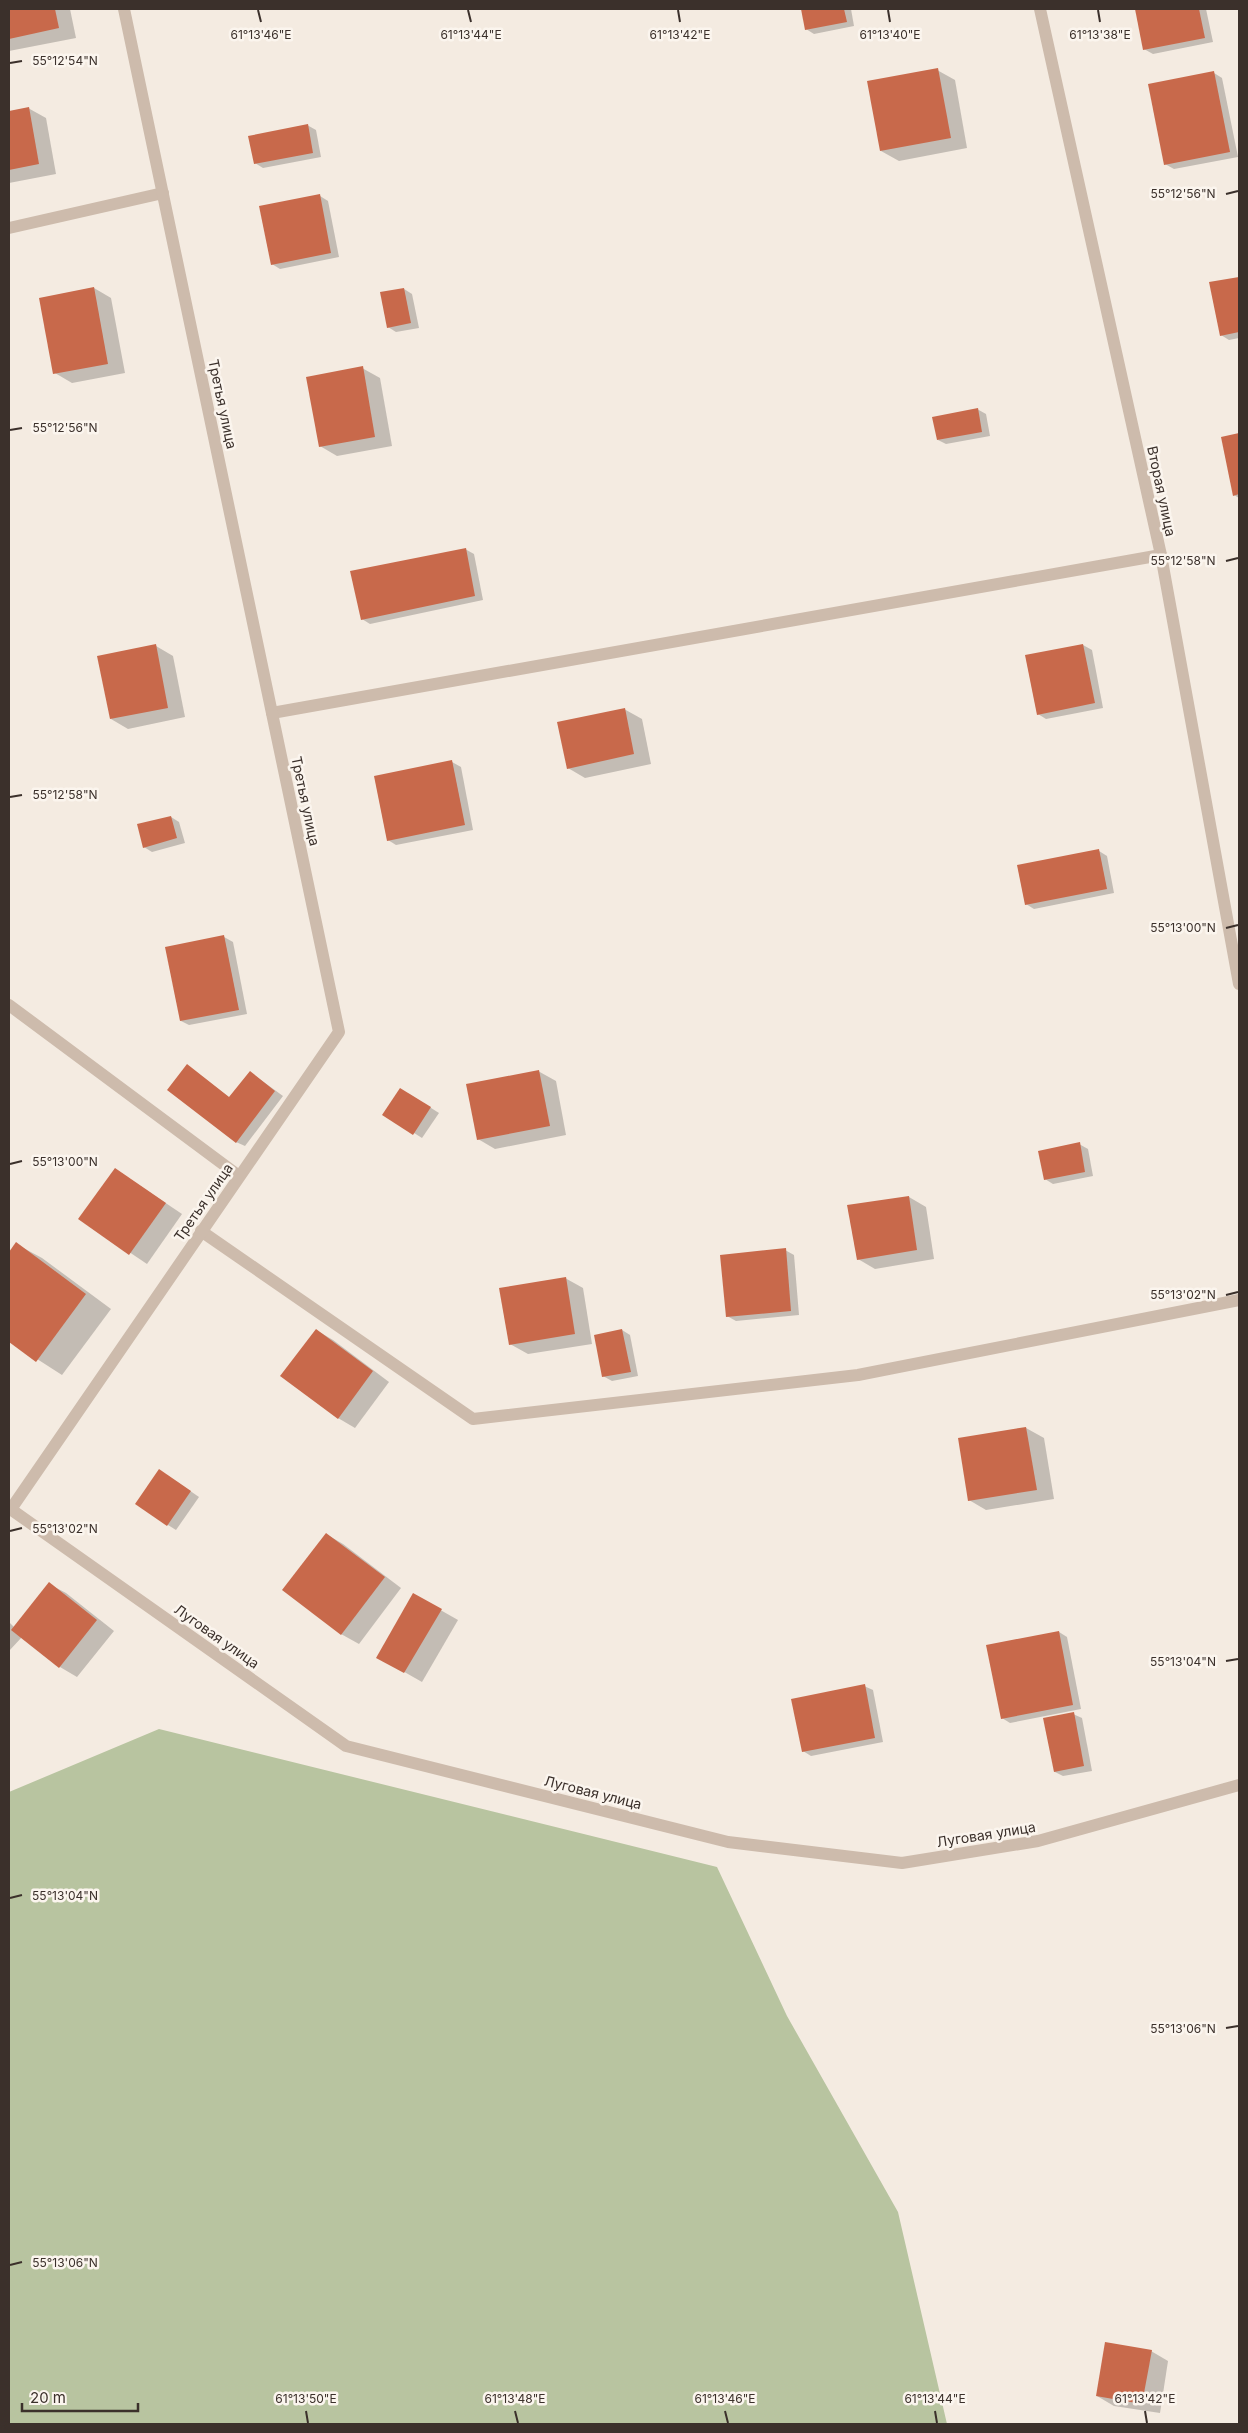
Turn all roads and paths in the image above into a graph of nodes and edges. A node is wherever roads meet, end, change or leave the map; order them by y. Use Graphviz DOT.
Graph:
graph roads {
  1 [pos="124,9"];
  2 [pos="1040,9"];
  3 [pos="163,193"];
  4 [pos="9,228"];
  5 [pos="1161,555"];
  6 [pos="272,714"];
  7 [pos="1239,984"];
  8 [pos="9,1005"];
  9 [pos="239,1176"];
  10 [pos="201,1231"];
  11 [pos="1239,1300"];
  12 [pos="10,1509"];
  13 [pos="1239,1785"];
  1 -- 3 [label="street, Третья улица"];
  2 -- 5 [label="street, Вторая улица"];
  3 -- 4 [label="street"];
  3 -- 6 [label="street, Третья улица"];
  5 -- 6 [label="street"];
  5 -- 7 [label="street, Вторая улица"];
  6 -- 9 [label="street, Третья улица"];
  8 -- 9 [label="street"];
  9 -- 10 [label="street, Третья улица"];
  10 -- 11 [label="street"];
  10 -- 12 [label="street, Третья улица"];
  12 -- 13 [label="street, Луговая улица"];
}
